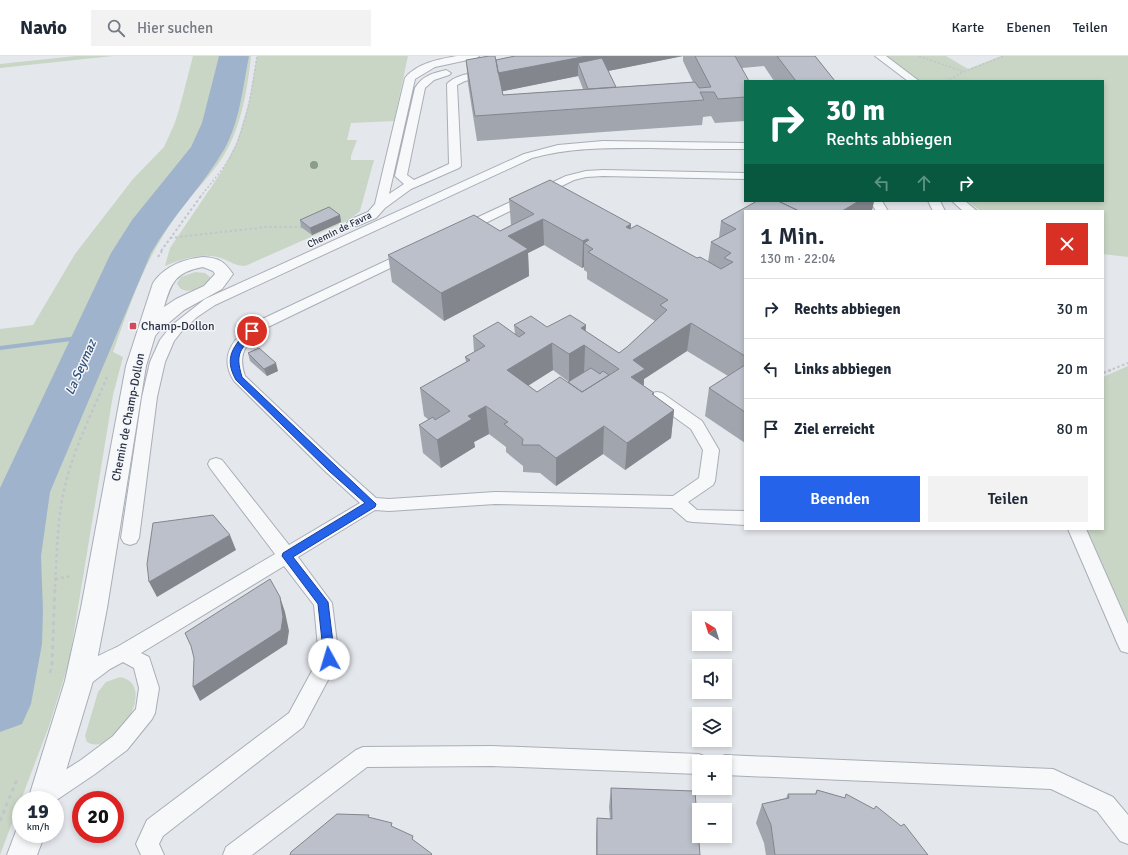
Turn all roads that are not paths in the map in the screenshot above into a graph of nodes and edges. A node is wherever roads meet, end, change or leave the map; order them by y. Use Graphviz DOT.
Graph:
graph roads {
  1 [pos="474,56"];
  2 [pos="868,56"];
  3 [pos="880,56"];
  4 [pos="901,80"];
  5 [pos="913,80"];
  6 [pos="744,146"];
  7 [pos="744,176"];
  8 [pos="413,185"];
  9 [pos="959,202"];
  10 [pos="381,205"];
  11 [pos="970,210"];
  12 [pos="448,236"];
  13 [pos="419,250"];
  14 [pos="215,286"];
  15 [pos="145,335"];
  16 [pos="657,397"];
  17 [pos="216,464"];
  18 [pos="676,502"];
  19 [pos="372,504"];
  20 [pos="744,518"];
  21 [pos="1077,530"];
  22 [pos="130,538"];
  23 [pos="287,556"];
  24 [pos="1128,645"];
  25 [pos="124,653"];
  26 [pos="79,681"];
  27 [pos="692,764"];
  28 [pos="732,766"];
  29 [pos="46,791"];
  30 [pos="53,791"];
  31 [pos="1128,833"];
  32 [pos="27,843"];
  33 [pos="22,855"];
  34 [pos="153,855"];
  35 [pos="234,855"];
  1 -- 10 [label="lane, Chemin de Favra"];
  2 -- 4 [label="lane"];
  3 -- 5 [label="lane"];
  6 -- 22 [label="lane"];
  7 -- 12 [label="lane"];
  8 -- 8 [label="lane"];
  8 -- 10 [label="lane"];
  9 -- 11 [label="lane"];
  10 -- 14 [label="lane, Chemin de Favra"];
  13 -- 19 [label="lane"];
  14 -- 15 [label="street, Chemin de Favra"];
  14 -- 15 [label="street, Chemin de Champ-Dollon"];
  15 -- 26 [label="street, Chemin de Champ-Dollon"];
  16 -- 18 [label="lane"];
  17 -- 23 [label="lane"];
  18 -- 19 [label="lane"];
  18 -- 20 [label="lane"];
  19 -- 23 [label="lane"];
  21 -- 24 [label="lane"];
  23 -- 25 [label="lane"];
  23 -- 34 [label="lane"];
  25 -- 26 [label="lane"];
  25 -- 30 [label="lane"];
  26 -- 29 [label="street, Chemin de Champ-Dollon"];
  27 -- 35 [label="lane"];
  28 -- 31 [label="lane"];
  32 -- 33 [label="street"];
}
